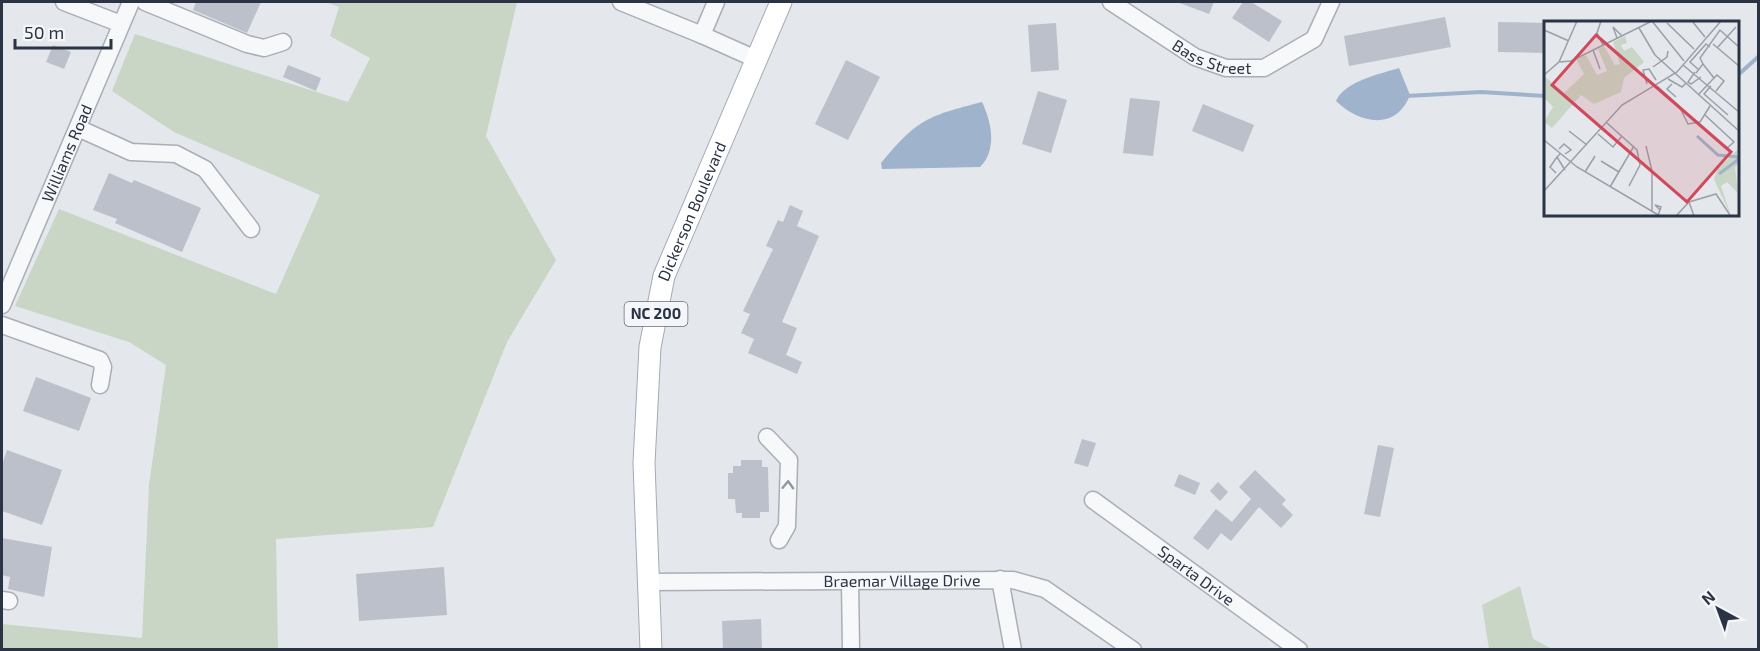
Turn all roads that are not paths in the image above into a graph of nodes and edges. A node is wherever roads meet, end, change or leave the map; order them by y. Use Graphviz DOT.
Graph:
graph roads {
  1 [pos="64,2"];
  2 [pos="131,2"];
  3 [pos="146,2"];
  4 [pos="621,2"];
  5 [pos="716,2"];
  6 [pos="781,2"];
  7 [pos="1111,2"];
  8 [pos="1335,2"];
  9 [pos="121,24"];
  10 [pos="702,35"];
  11 [pos="283,42"];
  12 [pos="758,60"];
  13 [pos="78,128"];
  14 [pos="251,229"];
  15 [pos="2,305"];
  16 [pos="2,325"];
  17 [pos="100,385"];
  18 [pos="766,437"];
  19 [pos="1093,500"];
  20 [pos="779,540"];
  21 [pos="1000,579"];
  22 [pos="850,581"];
  23 [pos="648,582"];
  24 [pos="651,650"];
  25 [pos="851,650"];
  26 [pos="1013,650"];
  27 [pos="1133,650"];
  28 [pos="1299,650"];
  1 -- 9 [label="street"];
  2 -- 9 [label="street, Williams Road"];
  3 -- 11 [label="street"];
  4 -- 10 [label="street"];
  5 -- 10 [label="street"];
  6 -- 12 [label="main road, Dickerson Boulevard / NC 200"];
  7 -- 8 [label="street, Bass Street"];
  9 -- 13 [label="street, Williams Road"];
  10 -- 12 [label="street"];
  12 -- 23 [label="main road, Dickerson Boulevard / NC 200"];
  13 -- 14 [label="street"];
  13 -- 15 [label="street, Williams Road"];
  16 -- 17 [label="street"];
  20 -- 18 [label="street, one-way"];
  19 -- 28 [label="street, Sparta Drive"];
  21 -- 22 [label="street, Braemar Village Drive"];
  21 -- 26 [label="street"];
  21 -- 27 [label="street, Braemar Village Drive"];
  22 -- 23 [label="street, Braemar Village Drive"];
  22 -- 25 [label="street"];
  23 -- 24 [label="main road, Dickerson Boulevard / NC 200"];
}
